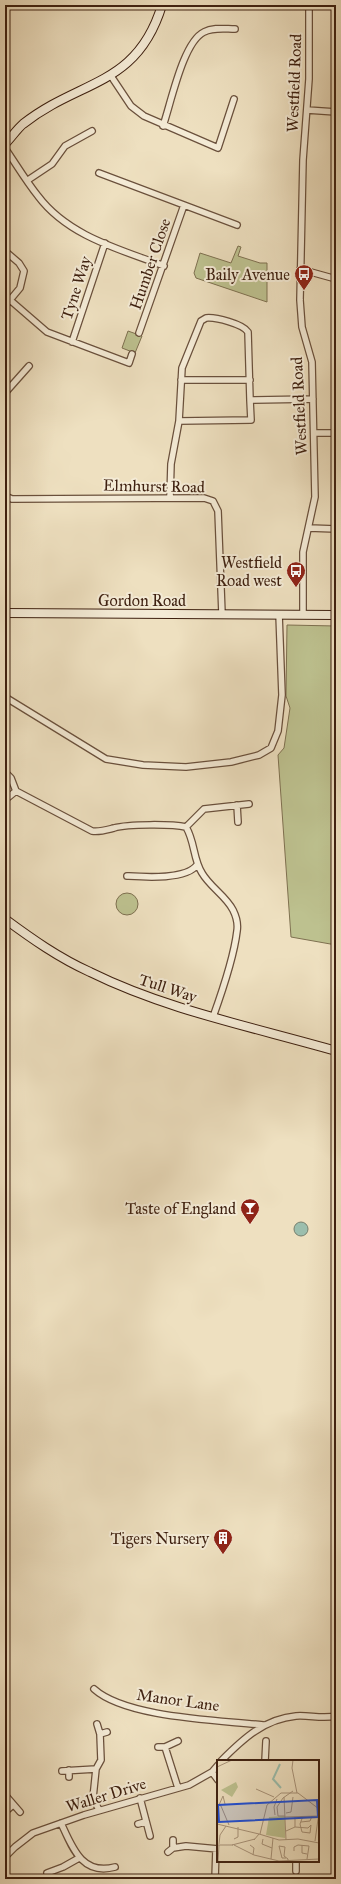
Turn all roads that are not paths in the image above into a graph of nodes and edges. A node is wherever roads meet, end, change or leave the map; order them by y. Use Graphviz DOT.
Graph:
graph roads {
  1 [pos="162,5"];
  2 [pos="308,5"];
  3 [pos="235,29"];
  4 [pos="111,76"];
  5 [pos="234,99"];
  6 [pos="307,110"];
  7 [pos="336,112"];
  8 [pos="163,126"];
  9 [pos="92,131"];
  10 [pos="5,144"];
  11 [pos="5,148"];
  12 [pos="99,173"];
  13 [pos="28,180"];
  14 [pos="184,205"];
  15 [pos="237,225"];
  16 [pos="105,243"];
  17 [pos="5,251"];
  18 [pos="164,266"];
  19 [pos="300,269"];
  20 [pos="336,279"];
  21 [pos="10,300"];
  22 [pos="5,306"];
  23 [pos="140,333"];
  24 [pos="72,342"];
  25 [pos="132,354"];
  26 [pos="29,366"];
  27 [pos="181,380"];
  28 [pos="250,380"];
  29 [pos="5,393"];
  30 [pos="313,399"];
  31 [pos="250,400"];
  32 [pos="179,421"];
  33 [pos="314,433"];
  34 [pos="336,433"];
  35 [pos="5,496"];
  36 [pos="170,497"];
  37 [pos="309,528"];
  38 [pos="336,529"];
  39 [pos="5,613"];
  40 [pos="222,614"];
  41 [pos="278,614"];
  42 [pos="303,615"];
  43 [pos="336,615"];
  44 [pos="5,697"];
  45 [pos="5,772"];
  46 [pos="16,790"];
  47 [pos="5,800"];
  48 [pos="249,804"];
  49 [pos="237,805"];
  50 [pos="238,822"];
  51 [pos="186,827"];
  52 [pos="197,865"];
  53 [pos="127,876"];
  54 [pos="5,919"];
  55 [pos="213,1017"];
  56 [pos="336,1051"];
  57 [pos="94,1690"];
  58 [pos="336,1716"];
  59 [pos="97,1724"];
  60 [pos="263,1725"];
  61 [pos="107,1732"];
  62 [pos="100,1734"];
  63 [pos="178,1741"];
  64 [pos="266,1741"];
  65 [pos="158,1747"];
  66 [pos="165,1747"];
  67 [pos="222,1760"];
  68 [pos="265,1760"];
  69 [pos="217,1766"];
  70 [pos="96,1769"];
  71 [pos="212,1772"];
  72 [pos="67,1773"];
  73 [pos="217,1779"];
  74 [pos="178,1788"];
  75 [pos="7,1797"];
  76 [pos="140,1798"];
  77 [pos="13,1805"];
  78 [pos="99,1810"];
  79 [pos="5,1812"];
  80 [pos="20,1812"];
  81 [pos="146,1822"];
  82 [pos="61,1823"];
  83 [pos="138,1824"];
  84 [pos="150,1836"];
  85 [pos="173,1840"];
  86 [pos="173,1848"];
  87 [pos="217,1849"];
  88 [pos="168,1852"];
  89 [pos="5,1857"];
  90 [pos="79,1858"];
  91 [pos="115,1867"];
  92 [pos="47,1873"];
  93 [pos="215,1879"];
  1 -- 4 [label="street"];
  2 -- 6 [label="street, Westfield Road"];
  3 -- 8 [label="street"];
  4 -- 8 [label="street"];
  4 -- 10 [label="street"];
  5 -- 8 [label="street"];
  6 -- 7 [label="street"];
  6 -- 19 [label="street, Westfield Road"];
  9 -- 13 [label="street"];
  11 -- 13 [label="street"];
  12 -- 14 [label="street, Humber Close"];
  13 -- 16 [label="street"];
  14 -- 15 [label="street, Humber Close"];
  14 -- 18 [label="street, Humber Close"];
  16 -- 18 [label="street"];
  16 -- 24 [label="street, Tyne Way"];
  17 -- 21 [label="street"];
  18 -- 23 [label="street, Humber Close"];
  19 -- 20 [label="street"];
  19 -- 30 [label="street, Westfield Road"];
  21 -- 22 [label="street"];
  21 -- 24 [label="street"];
  24 -- 25 [label="street"];
  26 -- 29 [label="street"];
  27 -- 28 [label="street"];
  27 -- 28 [label="street"];
  27 -- 32 [label="street"];
  28 -- 31 [label="street"];
  30 -- 31 [label="street"];
  30 -- 33 [label="street, Westfield Road"];
  31 -- 32 [label="street"];
  32 -- 36 [label="street"];
  33 -- 34 [label="street"];
  33 -- 37 [label="street, Westfield Road"];
  35 -- 36 [label="street, Elmhurst Road"];
  36 -- 40 [label="street, Elmhurst Road"];
  37 -- 38 [label="street"];
  37 -- 42 [label="street, Westfield Road"];
  39 -- 40 [label="street, Gordon Road"];
  40 -- 41 [label="street, Gordon Road"];
  41 -- 42 [label="street, Gordon Road"];
  41 -- 44 [label="street"];
  42 -- 43 [label="street, Gordon Road"];
  45 -- 46 [label="street"];
  46 -- 47 [label="street"];
  46 -- 51 [label="street"];
  48 -- 49 [label="street"];
  49 -- 50 [label="street"];
  49 -- 51 [label="street"];
  51 -- 52 [label="street"];
  52 -- 53 [label="street"];
  52 -- 55 [label="street"];
  54 -- 55 [label="street, Tull Way"];
  55 -- 56 [label="street, Tull Way"];
  57 -- 60 [label="street, Manor Lane"];
  58 -- 60 [label="street"];
  59 -- 62 [label="street"];
  60 -- 67 [label="street"];
  61 -- 62 [label="street"];
  62 -- 70 [label="street"];
  63 -- 66 [label="street"];
  64 -- 68 [label="street"];
  65 -- 66 [label="street"];
  66 -- 74 [label="street"];
  69 -- 71 [label="street, Waller Drive"];
  70 -- 72 [label="street"];
  70 -- 78 [label="street"];
  71 -- 73 [label="street"];
  71 -- 74 [label="street, Waller Drive"];
  74 -- 76 [label="street, Waller Drive"];
  75 -- 77 [label="street"];
  76 -- 78 [label="street, Waller Drive"];
  76 -- 81 [label="street"];
  77 -- 79 [label="street"];
  77 -- 80 [label="street"];
  78 -- 82 [label="street, Waller Drive"];
  81 -- 83 [label="street"];
  81 -- 84 [label="street"];
  82 -- 89 [label="street, Waller Drive"];
  82 -- 90 [label="street"];
  85 -- 86 [label="street"];
  86 -- 87 [label="street"];
  86 -- 88 [label="street"];
  87 -- 93 [label="street"];
  90 -- 91 [label="street"];
  90 -- 92 [label="street"];
}
